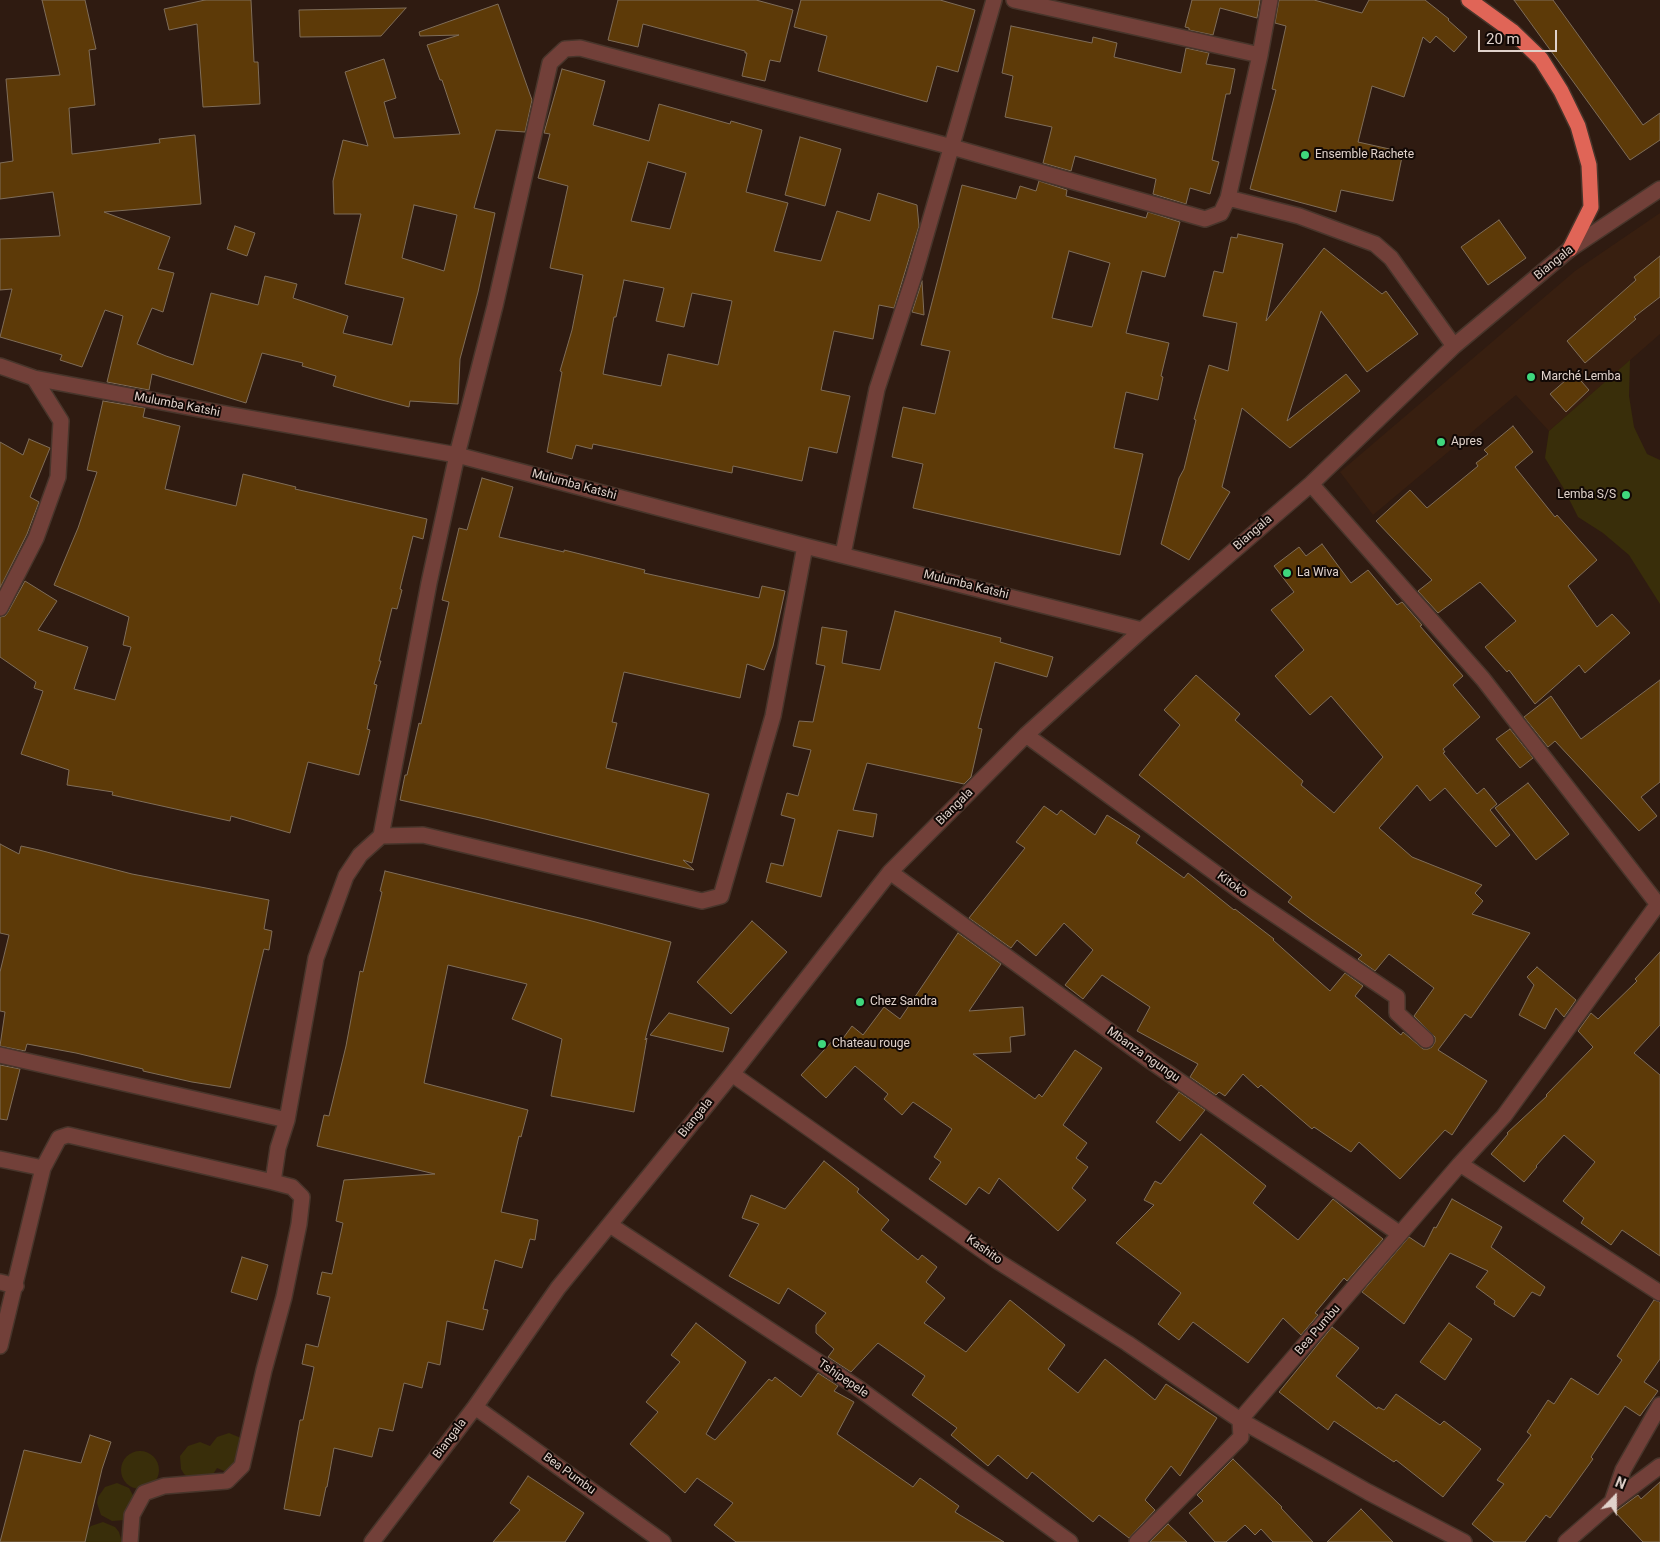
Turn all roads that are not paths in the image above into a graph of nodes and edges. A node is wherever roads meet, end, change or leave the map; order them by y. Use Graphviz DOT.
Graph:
graph roads {
  1 [pos="994,0"];
  2 [pos="1014,0"];
  3 [pos="1270,0"];
  4 [pos="1469,0"];
  5 [pos="1260,55"];
  6 [pos="952,147"];
  7 [pos="1660,189"];
  8 [pos="1228,198"];
  9 [pos="1570,249"];
  10 [pos="1454,346"];
  11 [pos="0,366"];
  12 [pos="34,378"];
  13 [pos="457,455"];
  14 [pos="1311,484"];
  15 [pos="805,546"];
  16 [pos="843,554"];
  17 [pos="0,608"];
  18 [pos="1142,630"];
  19 [pos="1026,735"];
  20 [pos="381,836"];
  21 [pos="890,872"];
  22 [pos="1659,905"];
  23 [pos="1426,1040"];
  24 [pos="0,1055"];
  25 [pos="732,1074"];
  26 [pos="287,1120"];
  27 [pos="0,1159"];
  28 [pos="1460,1164"];
  29 [pos="43,1168"];
  30 [pos="273,1182"];
  31 [pos="610,1225"];
  32 [pos="1400,1234"];
  33 [pos="0,1282"];
  34 [pos="16,1286"];
  35 [pos="1660,1294"];
  36 [pos="0,1346"];
  37 [pos="1660,1405"];
  38 [pos="475,1407"];
  39 [pos="1240,1420"];
  40 [pos="1660,1466"];
  41 [pos="1612,1502"];
  42 [pos="130,1542"];
  43 [pos="372,1542"];
  44 [pos="663,1542"];
  45 [pos="1070,1542"];
  46 [pos="1138,1542"];
  47 [pos="1464,1542"];
  48 [pos="1566,1542"];
  1 -- 6 [label="street"];
  2 -- 5 [label="street"];
  3 -- 5 [label="street"];
  4 -- 9 [label="highway"];
  5 -- 8 [label="street"];
  6 -- 8 [label="street"];
  6 -- 13 [label="street"];
  6 -- 16 [label="street"];
  7 -- 9 [label="street, Biangala"];
  8 -- 10 [label="street"];
  9 -- 10 [label="street, Biangala"];
  10 -- 14 [label="street, Biangala"];
  11 -- 12 [label="street, Mulumba Katshi"];
  12 -- 13 [label="street, Mulumba Katshi"];
  12 -- 17 [label="street"];
  13 -- 15 [label="street, Mulumba Katshi"];
  13 -- 20 [label="street"];
  14 -- 18 [label="street, Biangala"];
  14 -- 22 [label="street"];
  15 -- 16 [label="street, Mulumba Katshi"];
  15 -- 20 [label="street"];
  16 -- 18 [label="street, Mulumba Katshi"];
  18 -- 19 [label="street, Biangala"];
  19 -- 21 [label="street, Biangala"];
  19 -- 23 [label="street, Kitoko"];
  20 -- 26 [label="street"];
  21 -- 25 [label="street, Biangala"];
  21 -- 32 [label="street, Mbanza ngungu"];
  22 -- 28 [label="street, Bea Pumbu"];
  24 -- 26 [label="street"];
  25 -- 31 [label="street, Biangala"];
  25 -- 39 [label="street, Kashito"];
  26 -- 30 [label="street"];
  27 -- 29 [label="street"];
  28 -- 32 [label="street, Bea Pumbu"];
  28 -- 35 [label="street"];
  29 -- 30 [label="street"];
  29 -- 34 [label="street"];
  30 -- 42 [label="street"];
  31 -- 38 [label="street, Biangala"];
  31 -- 45 [label="street, Tshipepele"];
  32 -- 39 [label="street, Bea Pumbu"];
  33 -- 34 [label="street"];
  34 -- 36 [label="street"];
  37 -- 41 [label="street"];
  38 -- 43 [label="street, Biangala"];
  38 -- 44 [label="street, Bea Pumbu"];
  39 -- 46 [label="street, Bea Pumbu"];
  39 -- 47 [label="street, Kashito"];
  40 -- 41 [label="street"];
  41 -- 48 [label="street"];
}
